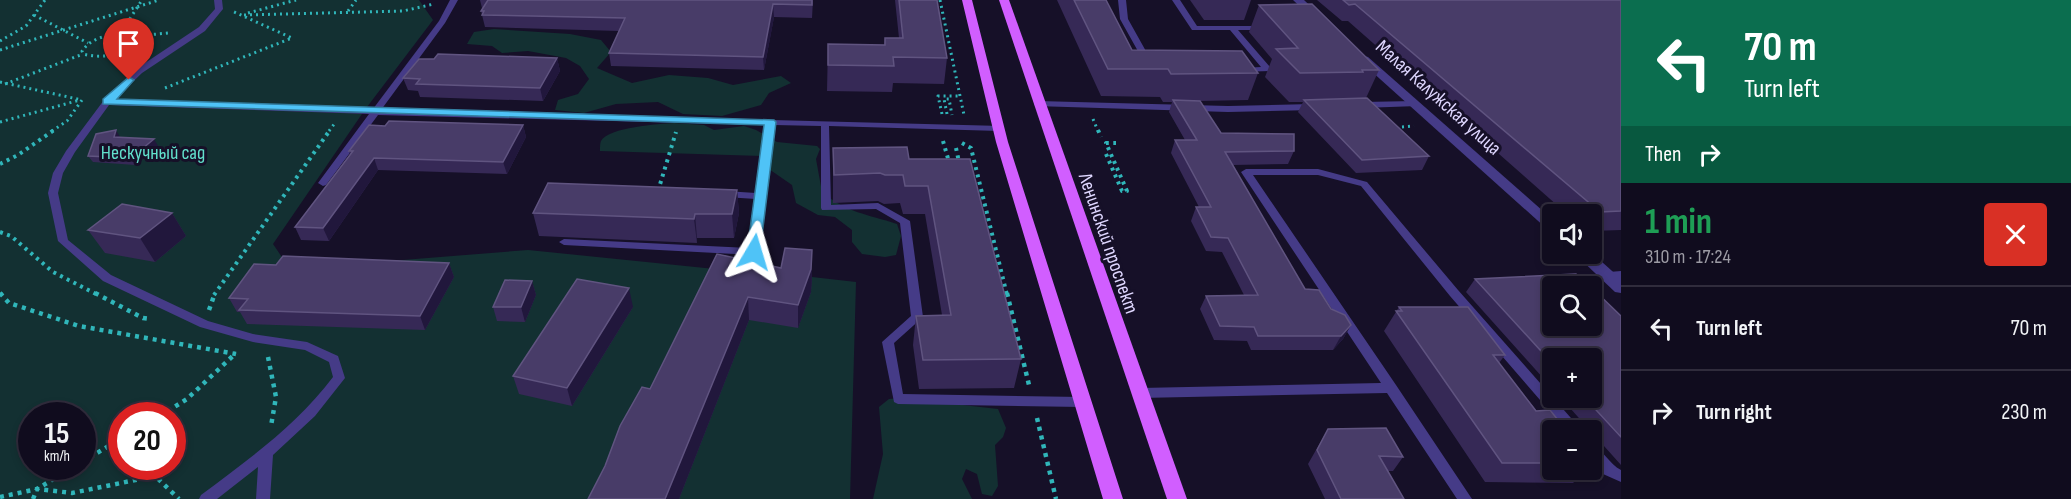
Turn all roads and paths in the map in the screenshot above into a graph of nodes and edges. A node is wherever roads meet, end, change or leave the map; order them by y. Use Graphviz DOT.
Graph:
graph roads {
  1 [pos="45,0"];
  2 [pos="142,0"];
  3 [pos="159,0"];
  4 [pos="296,0"];
  5 [pos="356,0"];
  6 [pos="453,0"];
  7 [pos="940,0"];
  8 [pos="967,0"];
  9 [pos="1004,0"];
  10 [pos="1122,0"];
  11 [pos="1176,0"];
  12 [pos="1298,0"];
  13 [pos="218,2"];
  14 [pos="442,2"];
  15 [pos="138,7"];
  16 [pos="348,11"];
  17 [pos="34,15"];
  18 [pos="241,15"];
  19 [pos="234,17"];
  20 [pos="1327,26"];
  21 [pos="1280,27"];
  22 [pos="1232,28"];
  23 [pos="63,30"];
  24 [pos="120,34"];
  25 [pos="0,41"];
  26 [pos="88,43"];
  27 [pos="1352,48"];
  28 [pos="0,50"];
  29 [pos="83,54"];
  30 [pos="1152,70"];
  31 [pos="1236,70"];
  32 [pos="2,83"];
  33 [pos="159,91"];
  34 [pos="960,96"];
  35 [pos="82,100"];
  36 [pos="107,102"];
  37 [pos="1038,104"];
  38 [pos="1415,104"];
  39 [pos="1328,106"];
  40 [pos="1350,106"];
  41 [pos="375,112"];
  42 [pos="953,117"];
  43 [pos="1093,120"];
  44 [pos="0,122"];
  45 [pos="770,122"];
  46 [pos="335,123"];
  47 [pos="825,123"];
  48 [pos="1414,126"];
  49 [pos="958,127"];
  50 [pos="1402,127"];
  51 [pos="999,128"];
  52 [pos="677,129"];
  53 [pos="941,134"];
  54 [pos="1101,137"];
  55 [pos="1116,143"];
  56 [pos="956,148"];
  57 [pos="1106,154"];
  58 [pos="0,164"];
  59 [pos="950,164"];
  60 [pos="960,170"];
  61 [pos="969,174"];
  62 [pos="977,174"];
  63 [pos="323,183"];
  64 [pos="716,194"];
  65 [pos="761,196"];
  66 [pos="653,197"];
  67 [pos="1542,217"];
  68 [pos="564,242"];
  69 [pos="1598,264"];
  70 [pos="1615,276"];
  71 [pos="1621,288"];
  72 [pos="0,293"];
  73 [pos="204,324"];
  74 [pos="253,338"];
  75 [pos="236,354"];
  76 [pos="1392,388"];
  77 [pos="1140,393"];
  78 [pos="1033,401"];
  79 [pos="182,402"];
  80 [pos="1083,402"];
  81 [pos="1564,420"];
  82 [pos="266,453"];
  83 [pos="1602,463"];
  84 [pos="1621,476"];
  85 [pos="52,480"];
  86 [pos="37,489"];
  87 [pos="0,497"];
  88 [pos="33,499"];
  89 [pos="179,499"];
  90 [pos="206,499"];
  91 [pos="263,499"];
  92 [pos="1056,499"];
  93 [pos="1113,499"];
  94 [pos="1178,499"];
  95 [pos="1465,499"];
  1 -- 17 [label="path"];
  2 -- 15 [label="path"];
  3 -- 15 [label="path"];
  4 -- 18 [label="path"];
  5 -- 16 [label="path"];
  6 -- 41 [label="lane"];
  7 -- 34 [label="path"];
  8 -- 51 [label="main road"];
  9 -- 37 [label="main road, Ленинский проспект"];
  10 -- 30 [label="lane"];
  11 -- 22 [label="lane"];
  12 -- 20 [label="street"];
  13 -- 18 [label="path"];
  13 -- 36 [label="lane"];
  14 -- 16 [label="path"];
  15 -- 23 [label="path"];
  15 -- 24 [label="path"];
  16 -- 18 [label="path"];
  17 -- 23 [label="path"];
  17 -- 25 [label="path"];
  18 -- 19 [label="path"];
  18 -- 33 [label="path"];
  21 -- 22 [label="lane"];
  22 -- 31 [label="lane"];
  23 -- 26 [label="path"];
  23 -- 28 [label="path"];
  24 -- 26 [label="path"];
  24 -- 29 [label="path"];
  26 -- 29 [label="path"];
  27 -- 38 [label="street, Малая Калужская улица"];
  29 -- 32 [label="path"];
  32 -- 35 [label="path"];
  34 -- 42 [label="path"];
  34 -- 49 [label="path"];
  35 -- 36 [label="path"];
  35 -- 44 [label="path"];
  35 -- 58 [label="path"];
  36 -- 41 [label="lane"];
  36 -- 73 [label="lane"];
  37 -- 39 [label="lane"];
  37 -- 77 [label="main road, Ленинский проспект"];
  38 -- 40 [label="lane"];
  38 -- 67 [label="street, Малая Калужская улица"];
  41 -- 45 [label="lane"];
  41 -- 63 [label="lane"];
  43 -- 54 [label="path"];
  45 -- 47 [label="lane"];
  45 -- 65 [label="lane"];
  46 -- 73 [label="path"];
  47 -- 49 [label="lane"];
  47 -- 78 [label="lane"];
  48 -- 50 [label="path"];
  49 -- 51 [label="lane"];
  49 -- 62 [label="path"];
  51 -- 80 [label="main road"];
  52 -- 66 [label="path"];
  53 -- 59 [label="path"];
  55 -- 57 [label="path"];
  56 -- 60 [label="path"];
  61 -- 62 [label="path"];
  62 -- 78 [label="path"];
  64 -- 65 [label="lane"];
  65 -- 68 [label="lane"];
  69 -- 70 [label="street"];
  70 -- 71 [label="street"];
  72 -- 75 [label="path"];
  73 -- 74 [label="lane"];
  74 -- 75 [label="path"];
  74 -- 82 [label="path"];
  74 -- 82 [label="lane"];
  75 -- 79 [label="path"];
  76 -- 77 [label="lane"];
  76 -- 81 [label="lane"];
  76 -- 95 [label="lane"];
  77 -- 94 [label="main road, Ленинский проспект"];
  78 -- 80 [label="lane"];
  78 -- 92 [label="path"];
  80 -- 93 [label="main road"];
  82 -- 90 [label="lane"];
  82 -- 91 [label="lane"];
  83 -- 84 [label="lane"];
  85 -- 86 [label="path"];
  86 -- 87 [label="path"];
  86 -- 88 [label="path"];
  86 -- 89 [label="path"];
}
